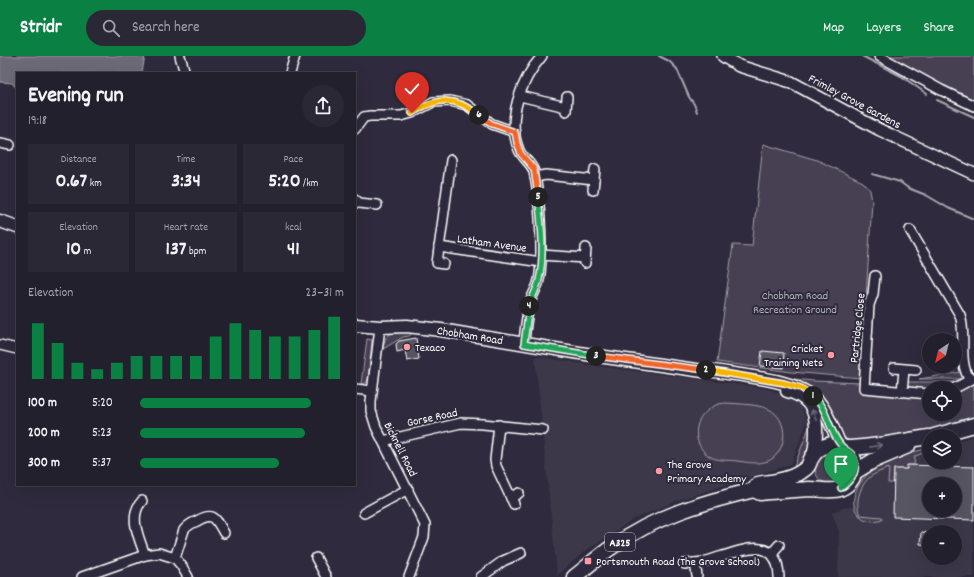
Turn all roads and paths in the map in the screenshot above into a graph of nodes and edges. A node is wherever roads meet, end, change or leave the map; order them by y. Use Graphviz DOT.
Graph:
graph roads {
  1 [pos="180,56"];
  2 [pos="296,56"];
  3 [pos="542,56"];
  4 [pos="723,56"];
  5 [pos="878,56"];
  6 [pos="185,72"];
  7 [pos="290,72"];
  8 [pos="520,96"];
  9 [pos="567,97"];
  10 [pos="974,106"];
  11 [pos="356,128"];
  12 [pos="515,132"];
  13 [pos="0,143"];
  14 [pos="10,145"];
  15 [pos="451,160"];
  16 [pos="595,169"];
  17 [pos="974,174"];
  18 [pos="535,177"];
  19 [pos="594,180"];
  20 [pos="593,190"];
  21 [pos="356,200"];
  22 [pos="377,205"];
  23 [pos="0,221"];
  24 [pos="16,228"];
  25 [pos="910,230"];
  26 [pos="439,247"];
  27 [pos="586,248"];
  28 [pos="541,259"];
  29 [pos="444,264"];
  30 [pos="875,276"];
  31 [pos="356,325"];
  32 [pos="380,327"];
  33 [pos="524,344"];
  34 [pos="0,345"];
  35 [pos="16,349"];
  36 [pos="894,368"];
  37 [pos="904,370"];
  38 [pos="916,370"];
  39 [pos="703,371"];
  40 [pos="972,379"];
  41 [pos="962,384"];
  42 [pos="356,389"];
  43 [pos="372,391"];
  44 [pos="902,392"];
  45 [pos="922,393"];
  46 [pos="499,425"];
  47 [pos="974,425"];
  48 [pos="959,429"];
  49 [pos="537,433"];
  50 [pos="383,441"];
  51 [pos="843,446"];
  52 [pos="814,454"];
  53 [pos="808,468"];
  54 [pos="855,472"];
  55 [pos="408,489"];
  56 [pos="822,489"];
  57 [pos="754,490"];
  58 [pos="519,493"];
  59 [pos="142,501"];
  60 [pos="364,513"];
  61 [pos="224,528"];
  62 [pos="779,545"];
  63 [pos="772,553"];
  64 [pos="145,555"];
  65 [pos="175,558"];
  66 [pos="517,558"];
  67 [pos="319,560"];
  68 [pos="695,563"];
  69 [pos="685,564"];
  70 [pos="779,575"];
  71 [pos="697,576"];
  72 [pos="82,577"];
  73 [pos="188,577"];
  74 [pos="326,577"];
  75 [pos="409,577"];
  76 [pos="482,577"];
  77 [pos="574,577"];
  1 -- 6 [label="street"];
  2 -- 7 [label="street"];
  3 -- 8 [label="street"];
  4 -- 17 [label="street, Frimley Grove Gardens"];
  5 -- 10 [label="street"];
  8 -- 9 [label="street"];
  8 -- 12 [label="street"];
  11 -- 12 [label="street"];
  12 -- 18 [label="street"];
  13 -- 14 [label="street"];
  15 -- 26 [label="street, Latham Avenue"];
  16 -- 19 [label="street"];
  18 -- 19 [label="street"];
  18 -- 28 [label="street"];
  19 -- 20 [label="street"];
  21 -- 22 [label="street"];
  23 -- 24 [label="main road"];
  25 -- 40 [label="street"];
  26 -- 28 [label="street, Latham Avenue"];
  26 -- 29 [label="street, Latham Avenue"];
  27 -- 28 [label="street, Latham Avenue"];
  28 -- 33 [label="street"];
  30 -- 44 [label="street, Partridge Close"];
  31 -- 32 [label="main road, Chobham Road"];
  32 -- 33 [label="main road, Chobham Road"];
  32 -- 43 [label="street, Bicknell Road"];
  33 -- 39 [label="main road, Chobham Road"];
  34 -- 35 [label="street"];
  36 -- 37 [label="street"];
  37 -- 38 [label="street"];
  37 -- 44 [label="street"];
  39 -- 51 [label="main road, Chobham Road"];
  52 -- 39 [label="main road, Chobham Road, one-way"];
  40 -- 41 [label="street"];
  42 -- 43 [label="street"];
  43 -- 50 [label="street, Bicknell Road"];
  44 -- 45 [label="street"];
  46 -- 49 [label="street, Gorse Road"];
  46 -- 50 [label="street, Gorse Road"];
  46 -- 58 [label="street"];
  47 -- 48 [label="main road"];
  50 -- 55 [label="street, Bicknell Road"];
  51 -- 52 [label="main road"];
  51 -- 54 [label="main road"];
  51 -- 54 [label="main road, one-way"];
  52 -- 53 [label="main road"];
  53 -- 56 [label="main road"];
  53 -- 57 [label="main road, A325"];
  54 -- 56 [label="main road"];
  55 -- 60 [label="street"];
  55 -- 75 [label="street, Bicknell Road"];
  56 -- 57 [label="main road, A325"];
  57 -- 77 [label="main road, A325"];
  59 -- 64 [label="street"];
  61 -- 65 [label="street"];
  62 -- 63 [label="street"];
  63 -- 68 [label="street"];
  63 -- 70 [label="street"];
  64 -- 65 [label="street"];
  64 -- 72 [label="street"];
  65 -- 73 [label="street"];
  66 -- 76 [label="street"];
  67 -- 74 [label="street"];
  68 -- 69 [label="street"];
  68 -- 71 [label="street"];
}
